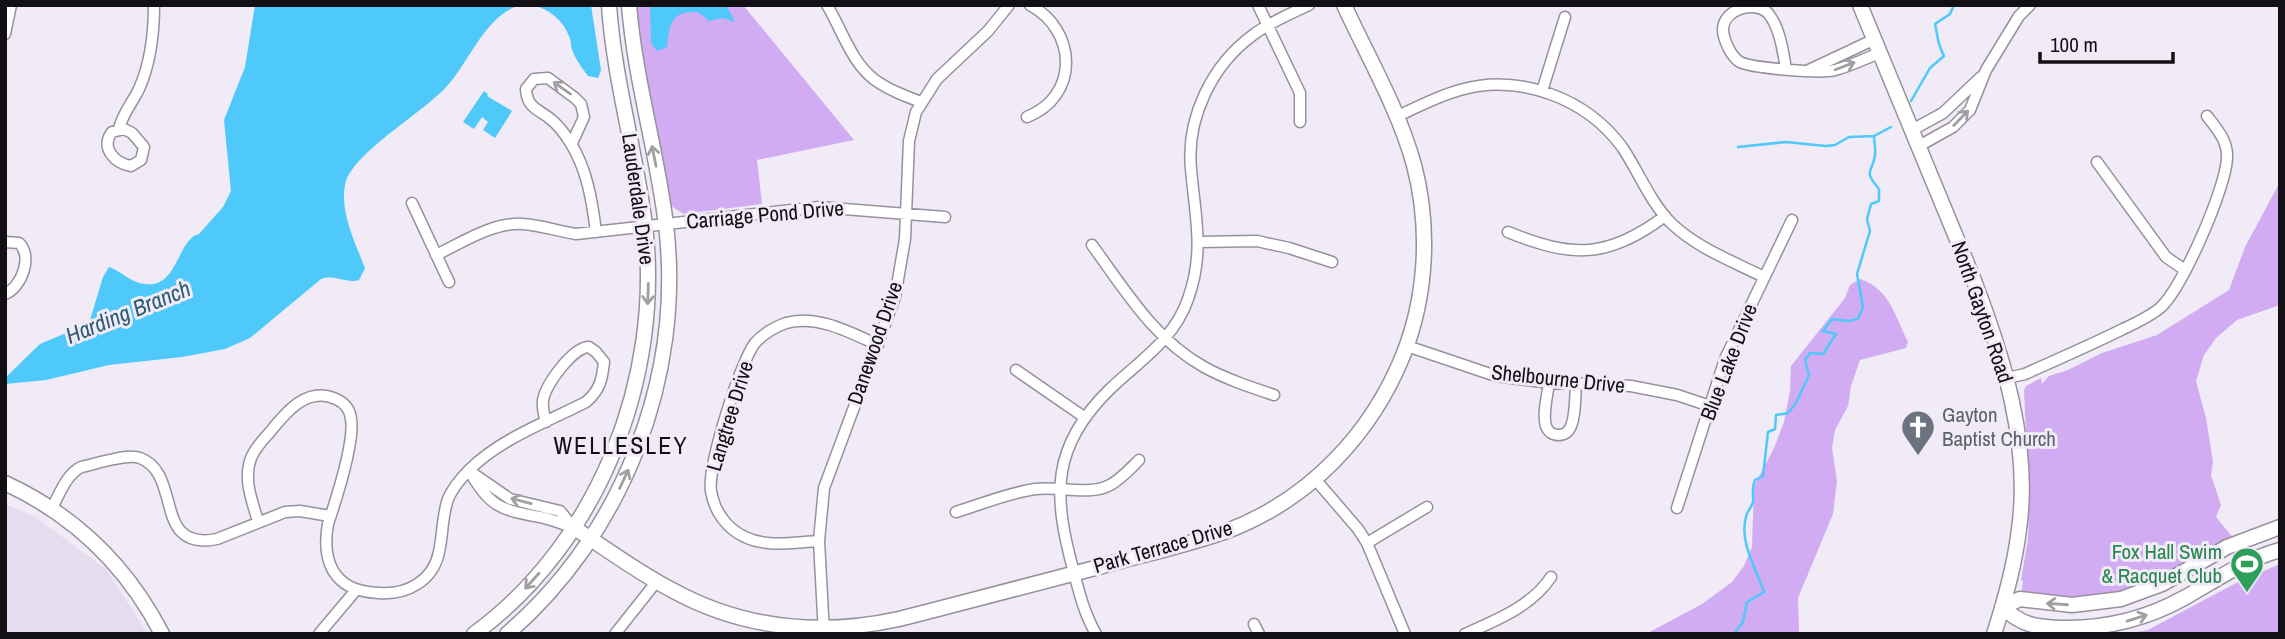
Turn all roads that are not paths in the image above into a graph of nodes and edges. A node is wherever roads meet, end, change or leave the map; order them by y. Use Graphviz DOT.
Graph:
graph roads {
  1 [pos="11,5"];
  2 [pos="154,5"];
  3 [pos="609,5"];
  4 [pos="629,5"];
  5 [pos="827,5"];
  6 [pos="1009,5"];
  7 [pos="1030,5"];
  8 [pos="1258,5"];
  9 [pos="1309,5"];
  10 [pos="1344,5"];
  11 [pos="1860,5"];
  12 [pos="2030,5"];
  13 [pos="1565,18"];
  14 [pos="1268,25"];
  15 [pos="5,34"];
  16 [pos="1878,46"];
  17 [pos="1786,69"];
  18 [pos="1985,73"];
  19 [pos="1542,91"];
  20 [pos="920,102"];
  21 [pos="2207,116"];
  22 [pos="1027,117"];
  23 [pos="1396,117"];
  24 [pos="1300,122"];
  25 [pos="120,129"];
  26 [pos="1912,130"];
  27 [pos="572,144"];
  28 [pos="1919,146"];
  29 [pos="2097,162"];
  30 [pos="412,203"];
  31 [pos="906,213"];
  32 [pos="945,216"];
  33 [pos="1665,216"];
  34 [pos="1793,220"];
  35 [pos="666,224"];
  36 [pos="645,226"];
  37 [pos="596,232"];
  38 [pos="1508,232"];
  39 [pos="5,242"];
  40 [pos="1199,242"];
  41 [pos="1092,246"];
  42 [pos="436,255"];
  43 [pos="1332,262"];
  44 [pos="2185,270"];
  45 [pos="1764,277"];
  46 [pos="449,282"];
  47 [pos="5,294"];
  48 [pos="1166,338"];
  49 [pos="878,345"];
  50 [pos="1407,346"];
  51 [pos="1016,370"];
  52 [pos="2007,378"];
  53 [pos="1549,382"];
  54 [pos="1576,383"];
  55 [pos="1274,395"];
  56 [pos="1710,406"];
  57 [pos="1084,417"];
  58 [pos="546,422"];
  59 [pos="1139,460"];
  60 [pos="469,470"];
  61 [pos="1315,479"];
  62 [pos="5,483"];
  63 [pos="1060,487"];
  64 [pos="1427,507"];
  65 [pos="52,508"];
  66 [pos="1677,508"];
  67 [pos="956,512"];
  68 [pos="330,516"];
  69 [pos="258,521"];
  70 [pos="573,527"];
  71 [pos="2280,527"];
  72 [pos="590,538"];
  73 [pos="819,541"];
  74 [pos="1367,543"];
  75 [pos="2280,550"];
  76 [pos="1074,573"];
  77 [pos="1551,577"];
  78 [pos="657,581"];
  79 [pos="356,590"];
  80 [pos="2002,607"];
  81 [pos="824,631"];
  82 [pos="162,634"];
  83 [pos="319,634"];
  84 [pos="474,634"];
  85 [pos="507,634"];
  86 [pos="615,634"];
  87 [pos="1096,634"];
  88 [pos="1405,634"];
  89 [pos="1465,634"];
  90 [pos="1994,634"];
  1 -- 15 [label="street"];
  2 -- 25 [label="street"];
  3 -- 36 [label="street, Lauderdale Drive"];
  35 -- 4 [label="street, Lauderdale Drive, one-way"];
  5 -- 20 [label="street"];
  6 -- 20 [label="street, Danewood Drive"];
  7 -- 22 [label="street"];
  8 -- 14 [label="street"];
  9 -- 14 [label="street"];
  10 -- 23 [label="street, Park Terrace Drive"];
  11 -- 16 [label="street, North Gayton Road"];
  12 -- 18 [label="street"];
  13 -- 19 [label="street"];
  14 -- 24 [label="street"];
  14 -- 40 [label="street"];
  16 -- 17 [label="street"];
  16 -- 26 [label="street, North Gayton Road"];
  17 -- 17 [label="street"];
  18 -- 26 [label="street"];
  28 -- 18 [label="street, one-way"];
  19 -- 23 [label="street"];
  19 -- 33 [label="street"];
  20 -- 31 [label="street, Danewood Drive"];
  21 -- 44 [label="street"];
  23 -- 50 [label="street, Park Terrace Drive"];
  26 -- 28 [label="street, North Gayton Road"];
  27 -- 27 [label="street, one-way"];
  27 -- 37 [label="street"];
  28 -- 52 [label="street, North Gayton Road"];
  29 -- 44 [label="street"];
  30 -- 42 [label="street"];
  31 -- 32 [label="street, Carriage Pond Drive"];
  31 -- 35 [label="street, Carriage Pond Drive"];
  31 -- 49 [label="street, Danewood Drive"];
  33 -- 38 [label="street"];
  33 -- 45 [label="street"];
  34 -- 45 [label="street, Blue Lake Drive"];
  35 -- 36 [label="street, Carriage Pond Drive"];
  72 -- 35 [label="street, Lauderdale Drive, one-way"];
  36 -- 37 [label="street, Carriage Pond Drive"];
  36 -- 70 [label="street, Lauderdale Drive, one-way"];
  37 -- 42 [label="street, Carriage Pond Drive"];
  39 -- 47 [label="street"];
  40 -- 43 [label="street"];
  40 -- 48 [label="street"];
  41 -- 48 [label="street"];
  42 -- 46 [label="street"];
  44 -- 52 [label="street"];
  45 -- 56 [label="street, Blue Lake Drive"];
  48 -- 55 [label="street"];
  48 -- 57 [label="street"];
  49 -- 73 [label="street, Danewood Drive"];
  49 -- 73 [label="street, Langtree Drive"];
  50 -- 53 [label="street, Shelbourne Drive"];
  50 -- 61 [label="street, Park Terrace Drive"];
  51 -- 57 [label="street"];
  52 -- 80 [label="street, North Gayton Road"];
  53 -- 54 [label="street, Shelbourne Drive"];
  53 -- 54 [label="street"];
  54 -- 56 [label="street, Shelbourne Drive"];
  56 -- 66 [label="street, Blue Lake Drive"];
  57 -- 63 [label="street"];
  58 -- 58 [label="street"];
  58 -- 60 [label="street"];
  59 -- 63 [label="street"];
  60 -- 70 [label="street"];
  60 -- 79 [label="street"];
  61 -- 74 [label="street"];
  61 -- 76 [label="street, Park Terrace Drive"];
  62 -- 65 [label="street"];
  63 -- 67 [label="street"];
  63 -- 76 [label="street"];
  64 -- 74 [label="street"];
  65 -- 69 [label="street"];
  65 -- 82 [label="street"];
  68 -- 69 [label="street"];
  68 -- 69 [label="street"];
  68 -- 79 [label="street"];
  70 -- 72 [label="street, Park Terrace Drive"];
  70 -- 84 [label="street, Lauderdale Drive, one-way"];
  71 -- 80 [label="street, one-way"];
  72 -- 78 [label="street, Park Terrace Drive"];
  72 -- 85 [label="street, Lauderdale Drive"];
  73 -- 81 [label="street, Danewood Drive"];
  74 -- 88 [label="street"];
  80 -- 75 [label="street, one-way"];
  76 -- 81 [label="street, Park Terrace Drive"];
  76 -- 87 [label="street"];
  77 -- 89 [label="street"];
  78 -- 81 [label="street, Park Terrace Drive"];
  78 -- 86 [label="street"];
  79 -- 83 [label="street"];
  80 -- 90 [label="street, North Gayton Road"];
}
